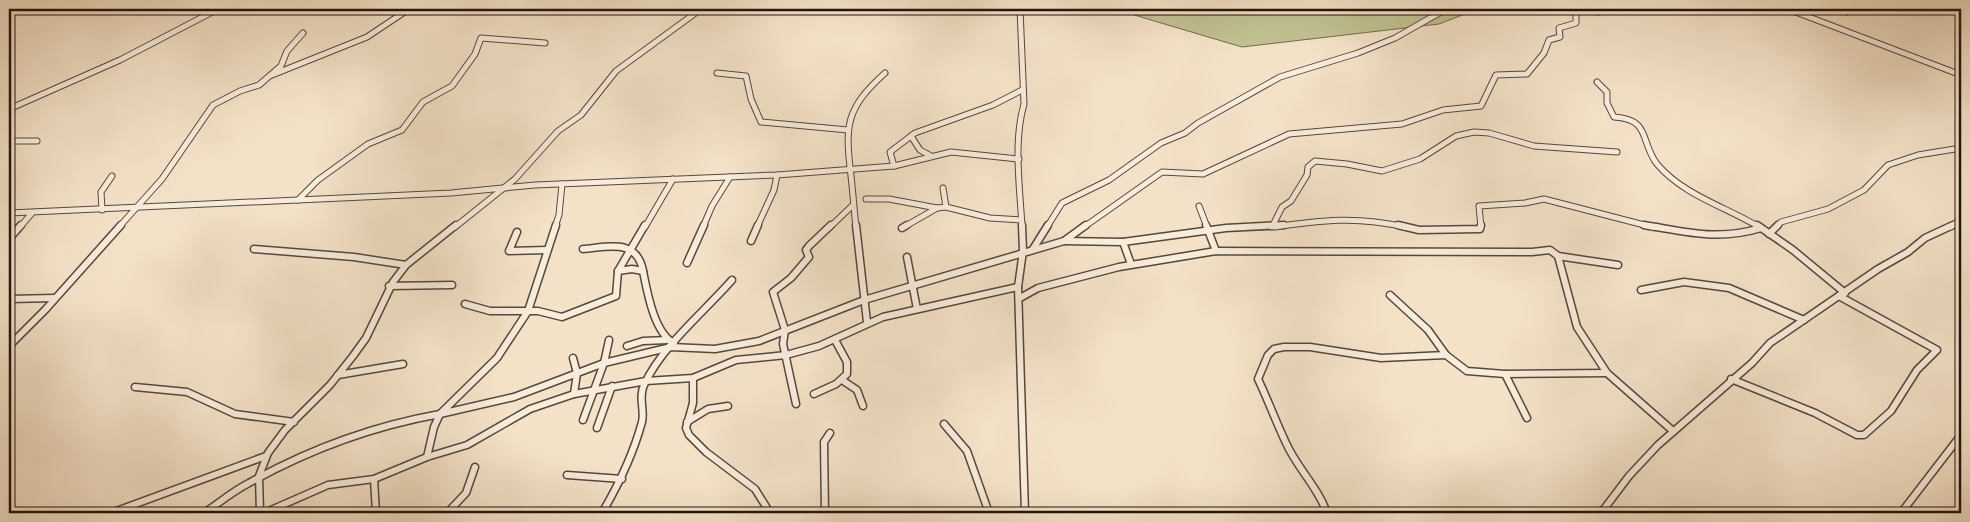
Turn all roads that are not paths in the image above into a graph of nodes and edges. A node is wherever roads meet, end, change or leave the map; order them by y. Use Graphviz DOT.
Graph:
graph roads {
  1 [pos="209,9"];
  2 [pos="218,9"];
  3 [pos="409,9"];
  4 [pos="701,9"];
  5 [pos="1020,9"];
  6 [pos="1446,9"];
  7 [pos="1600,9"];
  8 [pos="1788,9"];
  9 [pos="1853,9"];
  10 [pos="1847,12"];
  11 [pos="191,22"];
  12 [pos="303,32"];
  13 [pos="545,43"];
  14 [pos="717,73"];
  15 [pos="885,73"];
  16 [pos="1961,74"];
  17 [pos="268,77"];
  18 [pos="1597,82"];
  19 [pos="1022,90"];
  20 [pos="9,109"];
  21 [pos="848,130"];
  22 [pos="911,136"];
  23 [pos="37,140"];
  24 [pos="9,142"];
  25 [pos="1961,148"];
  26 [pos="1617,152"];
  27 [pos="931,156"];
  28 [pos="1019,159"];
  29 [pos="894,166"];
  30 [pos="849,170"];
  31 [pos="777,175"];
  32 [pos="112,176"];
  33 [pos="730,177"];
  34 [pos="673,179"];
  35 [pos="562,184"];
  36 [pos="502,188"];
  37 [pos="942,188"];
  38 [pos="866,199"];
  39 [pos="298,200"];
  40 [pos="853,205"];
  41 [pos="1199,206"];
  42 [pos="946,207"];
  43 [pos="134,208"];
  44 [pos="937,208"];
  45 [pos="102,210"];
  46 [pos="9,213"];
  47 [pos="32,213"];
  48 [pos="1961,218"];
  49 [pos="1021,220"];
  50 [pos="1272,227"];
  51 [pos="902,228"];
  52 [pos="1761,228"];
  53 [pos="1209,230"];
  54 [pos="518,232"];
  55 [pos="1769,234"];
  56 [pos="9,239"];
  57 [pos="751,241"];
  58 [pos="1064,241"];
  59 [pos="1123,242"];
  60 [pos="630,248"];
  61 [pos="254,249"];
  62 [pos="583,249"];
  63 [pos="1033,249"];
  64 [pos="547,250"];
  65 [pos="1023,251"];
  66 [pos="1216,251"];
  67 [pos="1558,256"];
  68 [pos="906,257"];
  69 [pos="687,263"];
  70 [pos="1131,264"];
  71 [pos="406,265"];
  72 [pos="1618,265"];
  73 [pos="618,271"];
  74 [pos="644,271"];
  75 [pos="732,280"];
  76 [pos="388,286"];
  77 [pos="452,286"];
  78 [pos="911,286"];
  79 [pos="1018,287"];
  80 [pos="1641,290"];
  81 [pos="1390,295"];
  82 [pos="1842,295"];
  83 [pos="55,298"];
  84 [pos="1020,298"];
  85 [pos="9,299"];
  86 [pos="864,300"];
  87 [pos="465,304"];
  88 [pos="917,309"];
  89 [pos="528,311"];
  90 [pos="1804,320"];
  91 [pos="867,322"];
  92 [pos="785,330"];
  93 [pos="609,340"];
  94 [pos="835,340"];
  95 [pos="671,343"];
  96 [pos="9,346"];
  97 [pos="627,346"];
  98 [pos="786,355"];
  99 [pos="1446,355"];
  100 [pos="573,358"];
  101 [pos="604,363"];
  102 [pos="403,364"];
  103 [pos="577,373"];
  104 [pos="1607,373"];
  105 [pos="1505,374"];
  106 [pos="338,375"];
  107 [pos="693,378"];
  108 [pos="1731,379"];
  109 [pos="842,380"];
  110 [pos="646,381"];
  111 [pos="612,386"];
  112 [pos="135,387"];
  113 [pos="594,389"];
  114 [pos="574,394"];
  115 [pos="814,394"];
  116 [pos="796,404"];
  117 [pos="728,406"];
  118 [pos="864,406"];
  119 [pos="440,414"];
  120 [pos="1527,418"];
  121 [pos="583,420"];
  122 [pos="294,422"];
  123 [pos="687,422"];
  124 [pos="944,424"];
  125 [pos="597,428"];
  126 [pos="1673,431"];
  127 [pos="830,433"];
  128 [pos="1961,435"];
  129 [pos="266,456"];
  130 [pos="427,458"];
  131 [pos="475,467"];
  132 [pos="567,475"];
  133 [pos="261,476"];
  134 [pos="622,478"];
  135 [pos="374,479"];
  136 [pos="111,513"];
  137 [pos="204,513"];
  138 [pos="262,513"];
  139 [pos="376,513"];
  140 [pos="447,513"];
  141 [pos="602,513"];
  142 [pos="770,513"];
  143 [pos="825,513"];
  144 [pos="989,513"];
  145 [pos="1025,513"];
  146 [pos="1326,513"];
  147 [pos="1601,513"];
  148 [pos="1901,513"];
  1 -- 11 [label="street"];
  2 -- 11 [label="street"];
  3 -- 17 [label="street"];
  4 -- 36 [label="street"];
  5 -- 19 [label="street"];
  6 -- 63 [label="street"];
  7 -- 58 [label="street"];
  8 -- 16 [label="street"];
  9 -- 10 [label="street"];
  11 -- 20 [label="street"];
  12 -- 17 [label="street"];
  13 -- 39 [label="street"];
  14 -- 21 [label="street"];
  15 -- 21 [label="street"];
  17 -- 43 [label="street"];
  18 -- 52 [label="street"];
  19 -- 22 [label="street"];
  19 -- 28 [label="street"];
  21 -- 30 [label="street"];
  22 -- 27 [label="street"];
  22 -- 29 [label="street"];
  23 -- 24 [label="street"];
  25 -- 55 [label="street"];
  26 -- 50 [label="street"];
  27 -- 28 [label="street"];
  27 -- 29 [label="street"];
  28 -- 49 [label="street"];
  29 -- 30 [label="street"];
  30 -- 31 [label="street"];
  30 -- 40 [label="street"];
  31 -- 33 [label="street"];
  31 -- 57 [label="street"];
  32 -- 45 [label="street"];
  33 -- 34 [label="street"];
  33 -- 69 [label="street"];
  34 -- 35 [label="street"];
  34 -- 60 [label="street"];
  35 -- 36 [label="street"];
  35 -- 64 [label="street"];
  36 -- 39 [label="street"];
  36 -- 71 [label="street"];
  37 -- 42 [label="street"];
  38 -- 44 [label="street"];
  39 -- 43 [label="street"];
  40 -- 86 [label="street"];
  40 -- 92 [label="street"];
  41 -- 53 [label="street"];
  42 -- 44 [label="street"];
  42 -- 49 [label="street"];
  43 -- 45 [label="street"];
  43 -- 83 [label="street"];
  44 -- 51 [label="street"];
  45 -- 47 [label="street"];
  46 -- 47 [label="street"];
  47 -- 56 [label="street"];
  48 -- 82 [label="street"];
  49 -- 65 [label="street"];
  50 -- 52 [label="street"];
  50 -- 53 [label="street"];
  52 -- 55 [label="street"];
  53 -- 59 [label="street"];
  53 -- 66 [label="street"];
  54 -- 64 [label="street"];
  55 -- 82 [label="street"];
  58 -- 59 [label="street"];
  58 -- 63 [label="street"];
  59 -- 70 [label="street"];
  60 -- 62 [label="street"];
  60 -- 73 [label="street"];
  60 -- 74 [label="street"];
  61 -- 71 [label="street"];
  63 -- 65 [label="street"];
  64 -- 89 [label="street"];
  65 -- 78 [label="street"];
  65 -- 79 [label="street"];
  66 -- 67 [label="street"];
  66 -- 70 [label="street"];
  67 -- 72 [label="street"];
  67 -- 104 [label="street"];
  68 -- 78 [label="street"];
  70 -- 84 [label="street"];
  71 -- 76 [label="street"];
  73 -- 74 [label="street"];
  73 -- 89 [label="street"];
  74 -- 95 [label="street"];
  75 -- 95 [label="street"];
  76 -- 77 [label="street"];
  76 -- 106 [label="street"];
  78 -- 86 [label="street"];
  78 -- 88 [label="street"];
  79 -- 84 [label="street"];
  79 -- 88 [label="street"];
  80 -- 90 [label="street"];
  81 -- 99 [label="street"];
  82 -- 90 [label="street"];
  82 -- 108 [label="street"];
  83 -- 85 [label="street"];
  83 -- 96 [label="street"];
  84 -- 145 [label="street"];
  86 -- 91 [label="street"];
  86 -- 92 [label="street"];
  87 -- 89 [label="street"];
  88 -- 91 [label="street"];
  89 -- 119 [label="street"];
  90 -- 108 [label="street"];
  91 -- 94 [label="street"];
  92 -- 95 [label="street"];
  92 -- 98 [label="street"];
  93 -- 101 [label="street"];
  94 -- 98 [label="street"];
  94 -- 109 [label="street"];
  95 -- 97 [label="street"];
  95 -- 101 [label="street"];
  95 -- 110 [label="street"];
  98 -- 107 [label="street"];
  98 -- 116 [label="street"];
  99 -- 105 [label="street"];
  99 -- 146 [label="street"];
  100 -- 103 [label="street"];
  101 -- 103 [label="street"];
  101 -- 113 [label="street"];
  102 -- 106 [label="street"];
  103 -- 114 [label="street"];
  103 -- 119 [label="street"];
  104 -- 105 [label="street"];
  104 -- 126 [label="street"];
  105 -- 120 [label="street"];
  106 -- 122 [label="street"];
  107 -- 110 [label="street"];
  107 -- 123 [label="street"];
  108 -- 126 [label="street"];
  109 -- 115 [label="street"];
  109 -- 118 [label="street"];
  110 -- 111 [label="street"];
  110 -- 134 [label="street"];
  111 -- 113 [label="street"];
  111 -- 125 [label="street"];
  112 -- 122 [label="street"];
  113 -- 114 [label="street"];
  113 -- 121 [label="street"];
  114 -- 130 [label="street"];
  117 -- 123 [label="street"];
  119 -- 130 [label="street"];
  119 -- 133 [label="street"];
  122 -- 129 [label="street"];
  123 -- 142 [label="street"];
  124 -- 144 [label="street"];
  126 -- 147 [label="street"];
  127 -- 143 [label="street"];
  128 -- 148 [label="street"];
  129 -- 133 [label="street"];
  129 -- 136 [label="street"];
  130 -- 135 [label="street"];
  131 -- 140 [label="street"];
  132 -- 134 [label="street"];
  133 -- 137 [label="street"];
  133 -- 138 [label="street"];
  134 -- 141 [label="street"];
  135 -- 138 [label="street"];
  135 -- 139 [label="street"];
}
